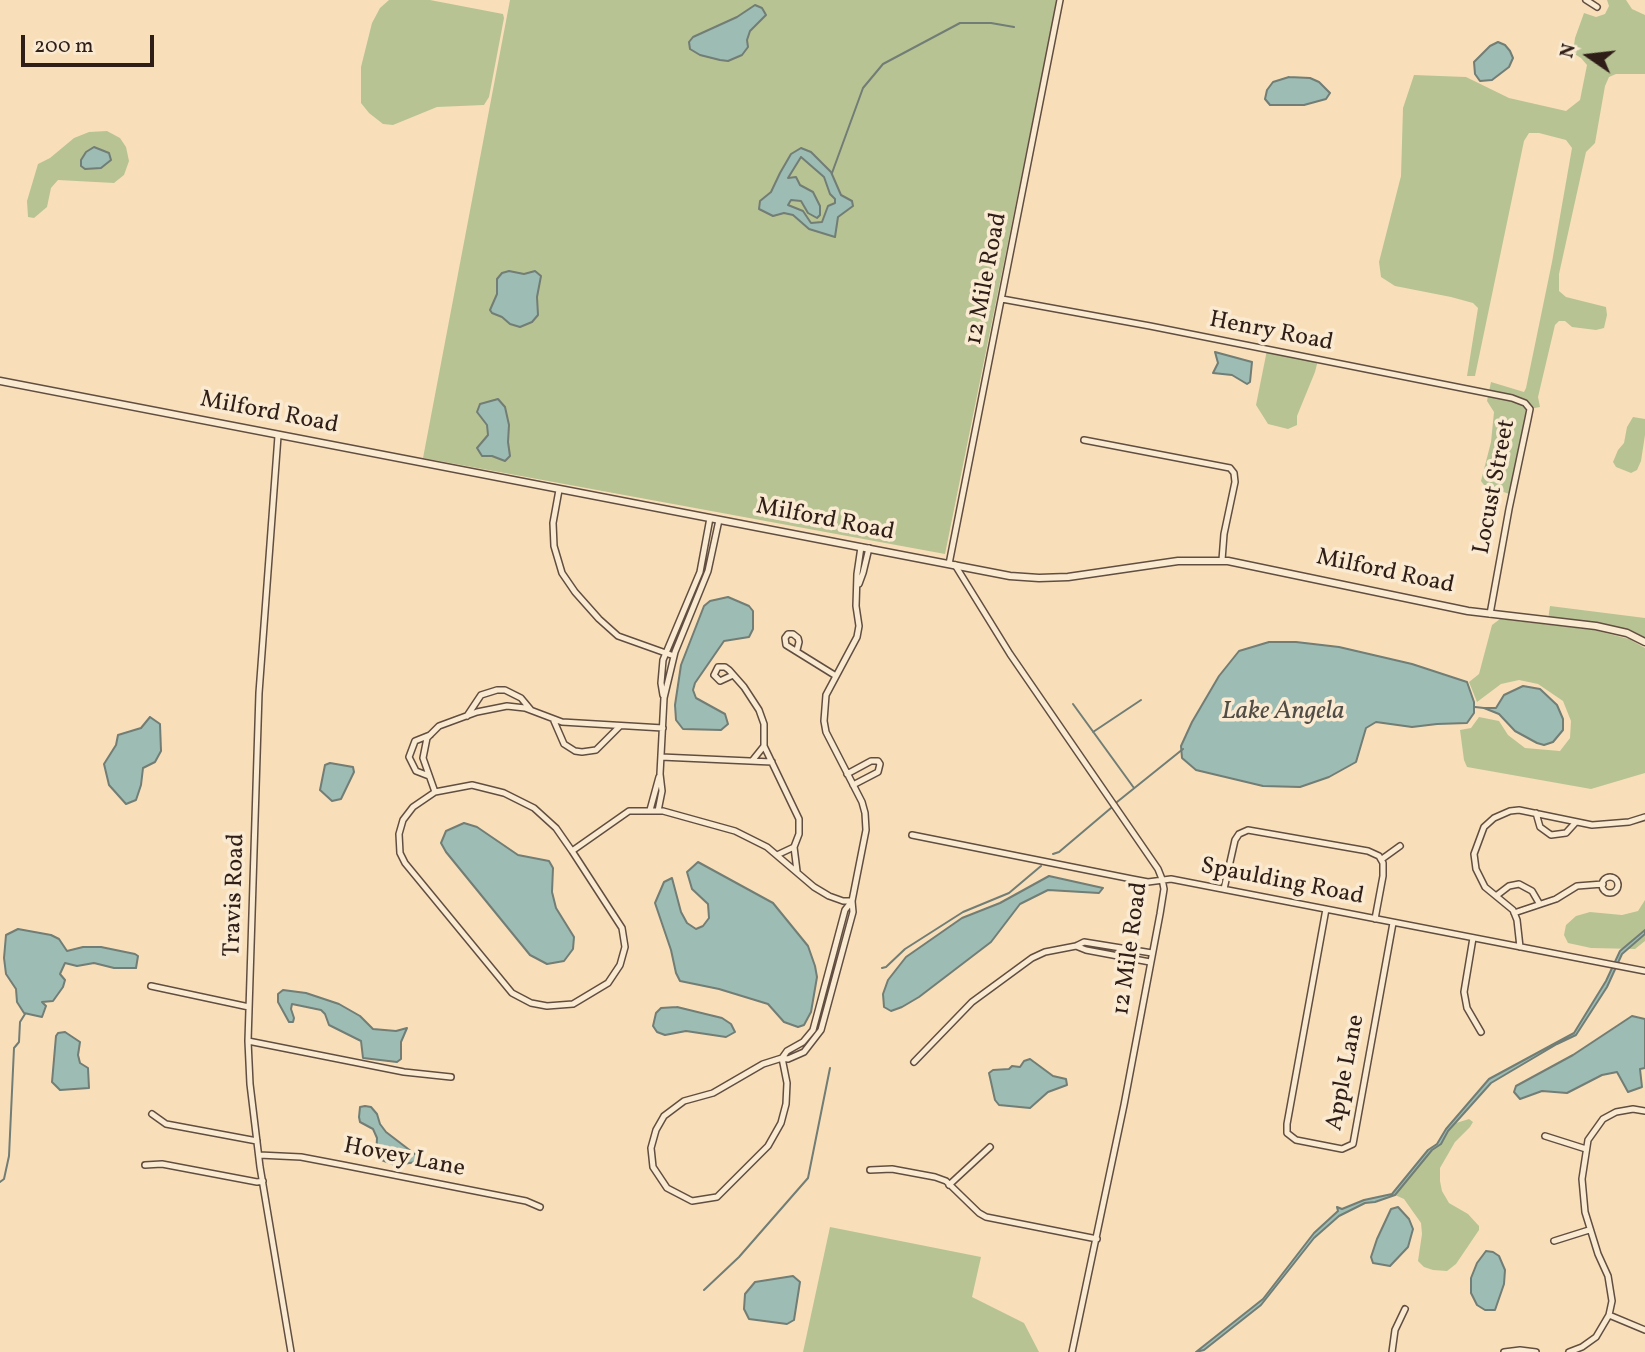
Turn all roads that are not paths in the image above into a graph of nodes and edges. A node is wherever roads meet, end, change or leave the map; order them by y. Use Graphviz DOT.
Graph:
graph roads {
  1 [pos="1060,0"];
  2 [pos="1586,0"];
  3 [pos="1597,7"];
  4 [pos="1002,299"];
  5 [pos="0,381"];
  6 [pos="1530,409"];
  7 [pos="278,436"];
  8 [pos="1083,440"];
  9 [pos="559,490"];
  10 [pos="710,518"];
  11 [pos="719,520"];
  12 [pos="865,548"];
  13 [pos="1222,561"];
  14 [pos="952,565"];
  15 [pos="1490,614"];
  16 [pos="1645,642"];
  17 [pos="797,650"];
  18 [pos="666,653"];
  19 [pos="674,656"];
  20 [pos="733,675"];
  21 [pos="836,676"];
  22 [pos="664,698"];
  23 [pos="531,710"];
  24 [pos="467,716"];
  25 [pos="554,721"];
  26 [pos="620,726"];
  27 [pos="663,727"];
  28 [pos="430,735"];
  29 [pos="764,746"];
  30 [pos="661,757"];
  31 [pos="752,761"];
  32 [pos="772,762"];
  33 [pos="660,774"];
  34 [pos="847,774"];
  35 [pos="429,776"];
  36 [pos="853,785"];
  37 [pos="435,792"];
  38 [pos="650,810"];
  39 [pos="658,811"];
  40 [pos="1536,813"];
  41 [pos="1645,817"];
  42 [pos="1576,822"];
  43 [pos="912,835"];
  44 [pos="1400,846"];
  45 [pos="794,847"];
  46 [pos="572,850"];
  47 [pos="778,855"];
  48 [pos="1382,859"];
  49 [pos="797,871"];
  50 [pos="1163,879"];
  51 [pos="1603,884"];
  52 [pos="1224,889"];
  53 [pos="1496,896"];
  54 [pos="852,901"];
  55 [pos="1539,903"];
  56 [pos="1325,909"];
  57 [pos="1514,912"];
  58 [pos="1375,919"];
  59 [pos="1393,923"];
  60 [pos="1473,938"];
  61 [pos="1076,946"];
  62 [pos="1119,947"];
  63 [pos="1520,947"];
  64 [pos="1152,953"];
  65 [pos="1118,955"];
  66 [pos="1150,962"];
  67 [pos="1645,971"];
  68 [pos="152,986"];
  69 [pos="249,1007"];
  70 [pos="1481,1032"];
  71 [pos="248,1041"];
  72 [pos="782,1058"];
  73 [pos="914,1062"];
  74 [pos="451,1077"];
  75 [pos="1645,1111"];
  76 [pos="152,1114"];
  77 [pos="1545,1136"];
  78 [pos="257,1141"];
  79 [pos="990,1147"];
  80 [pos="1586,1149"];
  81 [pos="259,1155"];
  82 [pos="145,1165"];
  83 [pos="870,1170"];
  84 [pos="263,1181"];
  85 [pos="949,1185"];
  86 [pos="540,1208"];
  87 [pos="1589,1230"];
  88 [pos="1097,1238"];
  89 [pos="1553,1241"];
  90 [pos="1405,1309"];
  91 [pos="1609,1315"];
  92 [pos="1645,1330"];
  93 [pos="291,1352"];
  94 [pos="1072,1352"];
  95 [pos="1392,1352"];
  96 [pos="1504,1352"];
  97 [pos="1536,1352"];
  98 [pos="1570,1352"];
  1 -- 4 [label="street, 12 Mile Road"];
  2 -- 3 [label="street"];
  4 -- 6 [label="street, Henry Road"];
  4 -- 14 [label="street, 12 Mile Road"];
  5 -- 7 [label="street, Milford Road"];
  6 -- 15 [label="street, Locust Street"];
  7 -- 9 [label="street, Milford Road"];
  7 -- 69 [label="street, Travis Road"];
  8 -- 13 [label="street"];
  9 -- 10 [label="street, Milford Road"];
  9 -- 18 [label="street"];
  10 -- 11 [label="street, Milford Road"];
  10 -- 18 [label="street"];
  11 -- 12 [label="street, Milford Road"];
  11 -- 19 [label="street"];
  12 -- 14 [label="street, Milford Road"];
  12 -- 21 [label="street"];
  13 -- 14 [label="street, Milford Road"];
  13 -- 15 [label="street, Milford Road"];
  14 -- 50 [label="street, 12 Mile Road"];
  15 -- 16 [label="street, Milford Road"];
  17 -- 21 [label="street"];
  18 -- 19 [label="street"];
  18 -- 22 [label="street"];
  19 -- 22 [label="street"];
  20 -- 29 [label="street"];
  21 -- 34 [label="street"];
  22 -- 27 [label="street"];
  23 -- 24 [label="street"];
  23 -- 24 [label="street"];
  23 -- 25 [label="street"];
  24 -- 28 [label="street"];
  25 -- 26 [label="street"];
  25 -- 26 [label="street"];
  26 -- 27 [label="street"];
  27 -- 30 [label="street"];
  28 -- 35 [label="street"];
  28 -- 35 [label="street"];
  29 -- 31 [label="street"];
  29 -- 32 [label="street"];
  30 -- 31 [label="street"];
  30 -- 33 [label="street"];
  31 -- 32 [label="street"];
  32 -- 45 [label="street"];
  33 -- 38 [label="street"];
  33 -- 39 [label="street"];
  34 -- 36 [label="street"];
  34 -- 36 [label="street"];
  35 -- 37 [label="street"];
  36 -- 54 [label="street"];
  37 -- 46 [label="street"];
  37 -- 46 [label="street"];
  38 -- 39 [label="street"];
  38 -- 46 [label="street"];
  39 -- 47 [label="street"];
  40 -- 42 [label="street"];
  40 -- 42 [label="street"];
  40 -- 53 [label="street"];
  41 -- 42 [label="street"];
  43 -- 50 [label="street, Spaulding Road"];
  44 -- 48 [label="street"];
  45 -- 47 [label="street"];
  45 -- 49 [label="street"];
  47 -- 49 [label="street"];
  48 -- 52 [label="street"];
  48 -- 58 [label="street"];
  49 -- 54 [label="street"];
  50 -- 52 [label="street, Spaulding Road"];
  50 -- 64 [label="street, 12 Mile Road"];
  51 -- 55 [label="street"];
  52 -- 56 [label="street, Spaulding Road"];
  53 -- 55 [label="street"];
  53 -- 57 [label="street"];
  54 -- 72 [label="street"];
  55 -- 57 [label="street"];
  56 -- 58 [label="street, Spaulding Road"];
  56 -- 59 [label="street, Apple Lane"];
  57 -- 63 [label="street"];
  58 -- 59 [label="street, Spaulding Road"];
  59 -- 60 [label="street, Spaulding Road"];
  60 -- 63 [label="street, Spaulding Road"];
  60 -- 70 [label="street"];
  61 -- 62 [label="street"];
  61 -- 65 [label="street"];
  61 -- 73 [label="street"];
  62 -- 64 [label="street"];
  62 -- 65 [label="street"];
  63 -- 67 [label="street, Spaulding Road"];
  64 -- 66 [label="street, 12 Mile Road"];
  65 -- 66 [label="street"];
  66 -- 88 [label="street, 12 Mile Road"];
  68 -- 69 [label="street"];
  69 -- 71 [label="street, Travis Road"];
  71 -- 74 [label="street"];
  71 -- 78 [label="street, Travis Road"];
  72 -- 72 [label="street"];
  75 -- 80 [label="street"];
  76 -- 78 [label="street"];
  77 -- 80 [label="street"];
  78 -- 81 [label="street, Travis Road"];
  79 -- 85 [label="street"];
  80 -- 87 [label="street"];
  81 -- 84 [label="street, Travis Road"];
  81 -- 86 [label="street, Hovey Lane"];
  82 -- 84 [label="street"];
  83 -- 85 [label="street"];
  84 -- 93 [label="street, Travis Road"];
  85 -- 88 [label="street"];
  87 -- 89 [label="street"];
  87 -- 91 [label="street"];
  88 -- 94 [label="street, 12 Mile Road"];
  90 -- 95 [label="street"];
  91 -- 92 [label="street"];
  91 -- 98 [label="street"];
  96 -- 97 [label="street"];
}
